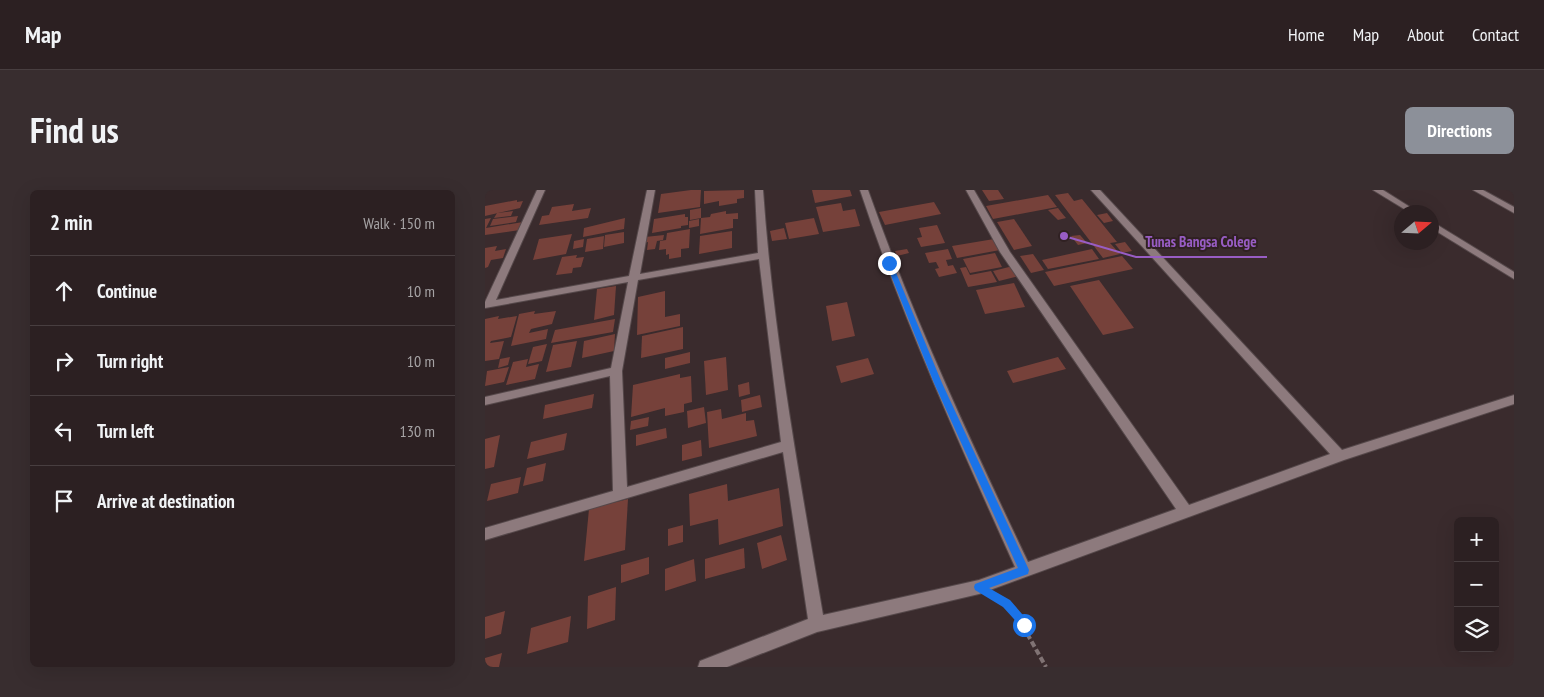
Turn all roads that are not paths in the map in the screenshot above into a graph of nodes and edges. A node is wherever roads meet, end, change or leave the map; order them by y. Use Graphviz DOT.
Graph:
graph roads {
  1 [pos="541,190"];
  2 [pos="651,190"];
  3 [pos="759,190"];
  4 [pos="863,190"];
  5 [pos="970,190"];
  6 [pos="1095,190"];
  7 [pos="1377,190"];
  8 [pos="1477,190"];
  9 [pos="1402,205"];
  10 [pos="1514,210"];
  11 [pos="1439,229"];
  12 [pos="763,255"];
  13 [pos="1514,276"];
  14 [pos="634,278"];
  15 [pos="487,304"];
  16 [pos="616,371"];
  17 [pos="1514,399"];
  18 [pos="485,401"];
  19 [pos="788,445"];
  20 [pos="1340,456"];
  21 [pos="620,494"];
  22 [pos="1186,512"];
  23 [pos="485,534"];
  24 [pos="1024,570"];
  25 [pos="817,624"];
  26 [pos="706,667"];
  1 -- 15 [label="street"];
  2 -- 14 [label="street"];
  3 -- 12 [label="street"];
  4 -- 24 [label="street"];
  5 -- 22 [label="street"];
  6 -- 20 [label="street"];
  7 -- 9 [label="street"];
  8 -- 10 [label="street"];
  11 -- 13 [label="street"];
  12 -- 14 [label="street"];
  12 -- 19 [label="street"];
  14 -- 15 [label="street"];
  14 -- 16 [label="street"];
  16 -- 18 [label="street"];
  16 -- 21 [label="street"];
  17 -- 20 [label="street"];
  19 -- 21 [label="street"];
  19 -- 25 [label="street"];
  20 -- 22 [label="street"];
  21 -- 23 [label="street"];
  22 -- 24 [label="street"];
  24 -- 25 [label="street"];
  25 -- 26 [label="street"];
}
